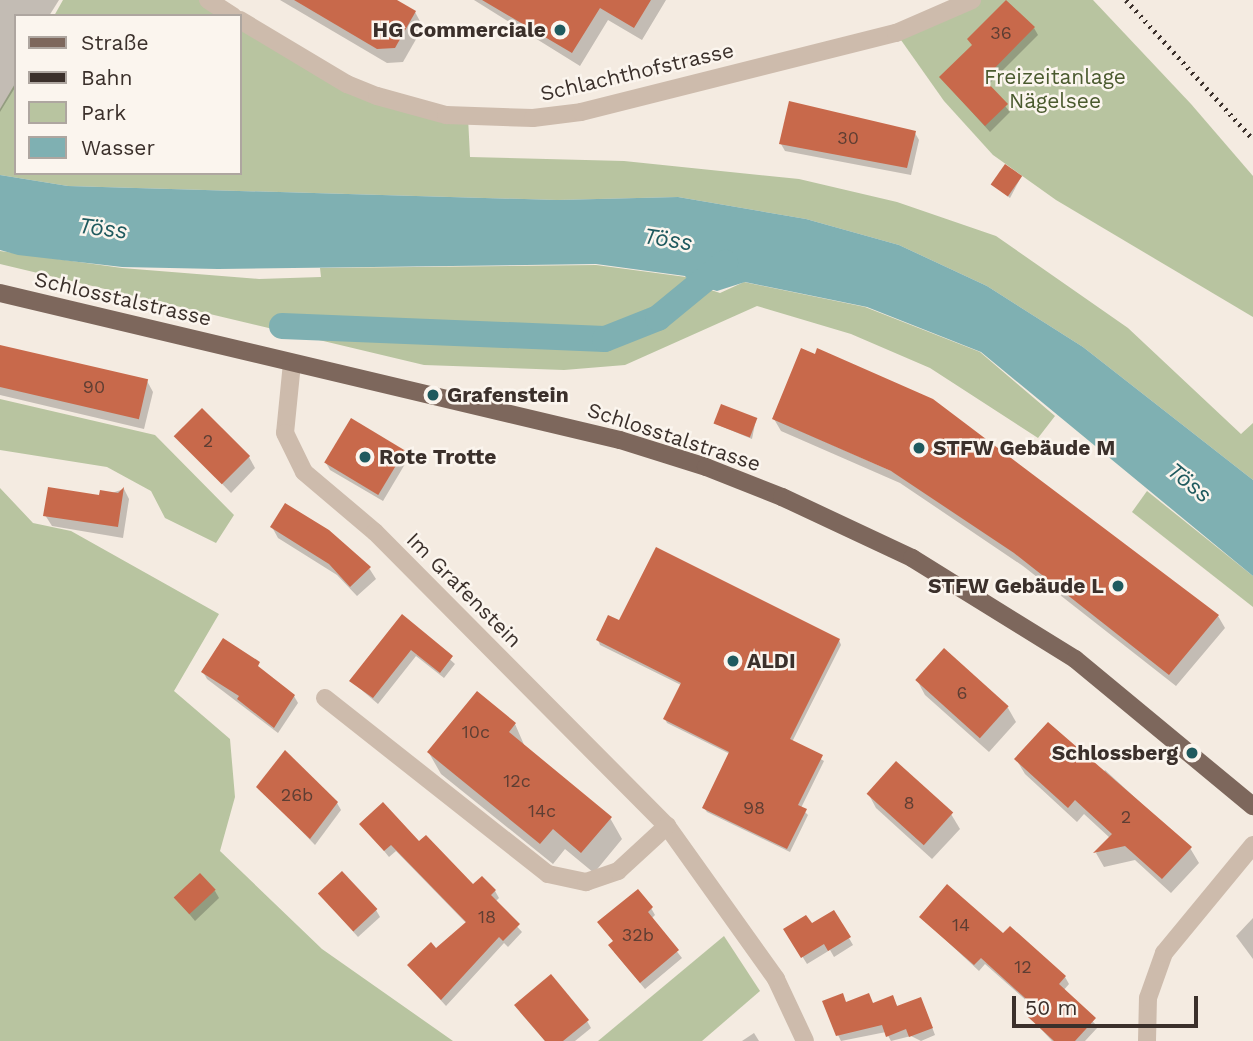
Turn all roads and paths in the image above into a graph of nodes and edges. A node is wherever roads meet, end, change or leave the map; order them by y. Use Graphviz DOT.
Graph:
graph roads {
  1 [pos="208,0"];
  2 [pos="972,0"];
  3 [pos="230,14"];
  4 [pos="242,21"];
  5 [pos="0,293"];
  6 [pos="292,363"];
  7 [pos="326,698"];
  8 [pos="1253,806"];
  9 [pos="667,827"];
  10 [pos="1253,845"];
  11 [pos="805,1041"];
  12 [pos="1147,1041"];
  1 -- 3 [label="street"];
  2 -- 4 [label="street, Schlachthofstrasse"];
  5 -- 6 [label="main road, Schlosstalstrasse"];
  6 -- 8 [label="main road, Schlosstalstrasse"];
  6 -- 9 [label="street, Im Grafenstein"];
  7 -- 9 [label="street"];
  9 -- 11 [label="street, Im Grafenstein"];
  10 -- 12 [label="street"];
}
